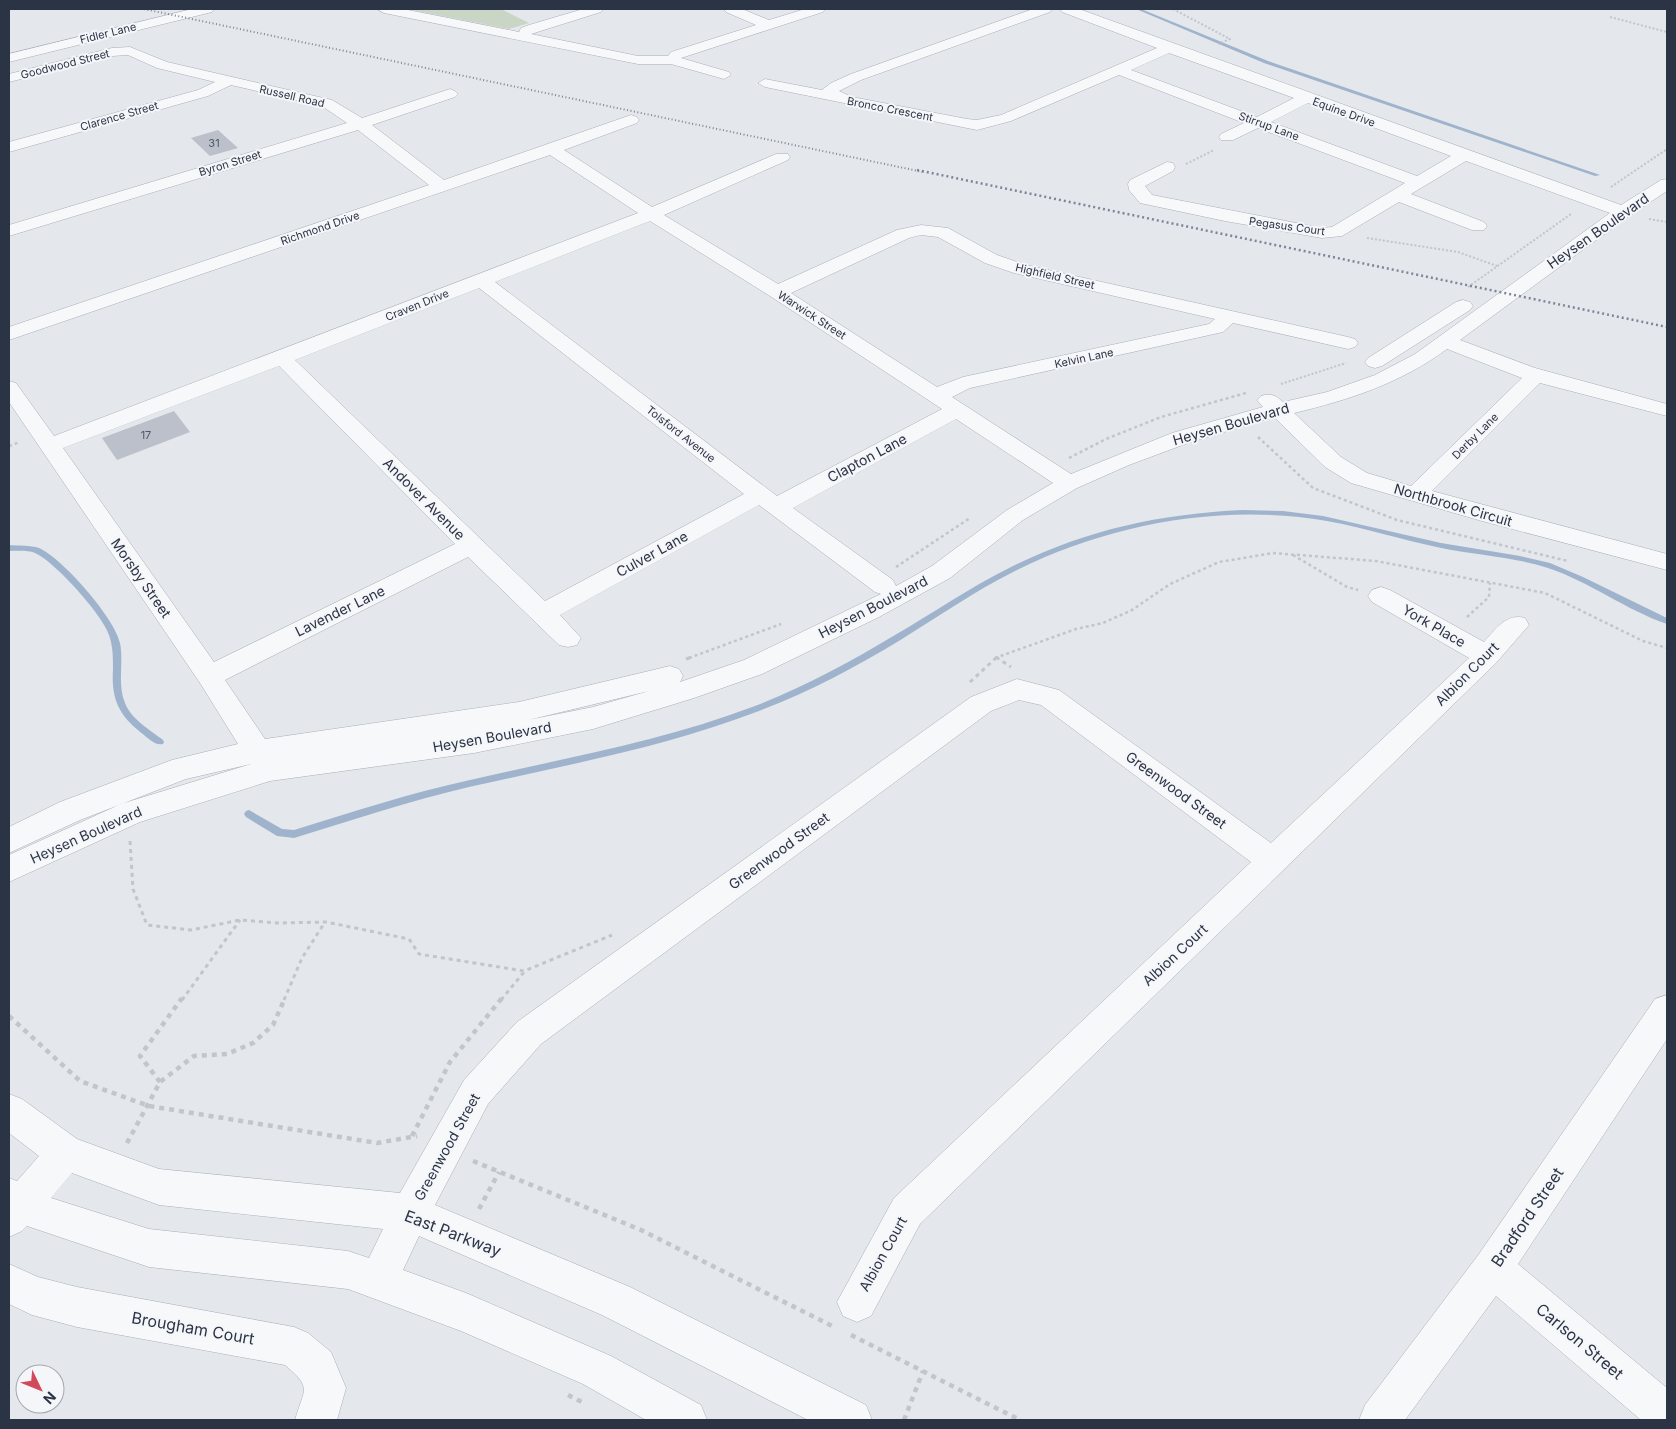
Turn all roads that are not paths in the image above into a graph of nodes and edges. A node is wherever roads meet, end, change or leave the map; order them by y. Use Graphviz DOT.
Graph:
graph roads {
  1 [pos="207,9"];
  2 [pos="384,9"];
  3 [pos="731,9"];
  4 [pos="818,9"];
  5 [pos="1045,9"];
  6 [pos="1067,9"];
  7 [pos="585,10"];
  8 [pos="768,25"];
  9 [pos="523,36"];
  10 [pos="1168,48"];
  11 [pos="121,51"];
  12 [pos="9,58"];
  13 [pos="673,60"];
  14 [pos="1119,70"];
  15 [pos="724,75"];
  16 [pos="9,78"];
  17 [pos="228,82"];
  18 [pos="764,83"];
  19 [pos="450,94"];
  20 [pos="837,98"];
  21 [pos="1307,98"];
  22 [pos="631,120"];
  23 [pos="1258,122"];
  24 [pos="360,124"];
  25 [pos="1227,137"];
  26 [pos="9,147"];
  27 [pos="552,149"];
  28 [pos="1464,155"];
  29 [pos="782,157"];
  30 [pos="1167,167"];
  31 [pos="1661,177"];
  32 [pos="1418,183"];
  33 [pos="441,186"];
  34 [pos="1397,195"];
  35 [pos="1605,198"];
  36 [pos="1623,212"];
  37 [pos="652,214"];
  38 [pos="1478,226"];
  39 [pos="1575,226"];
  40 [pos="9,231"];
  41 [pos="1523,263"];
  42 [pos="481,280"];
  43 [pos="777,292"];
  44 [pos="1229,316"];
  45 [pos="9,334"];
  46 [pos="1446,341"];
  47 [pos="1348,343"];
  48 [pos="282,358"];
  49 [pos="1534,377"];
  50 [pos="9,387"];
  51 [pos="936,396"];
  52 [pos="1271,403"];
  53 [pos="957,410"];
  54 [pos="1667,410"];
  55 [pos="50,446"];
  56 [pos="1062,479"];
  57 [pos="1416,494"];
  58 [pos="768,501"];
  59 [pos="471,546"];
  60 [pos="1667,562"];
  61 [pos="884,586"];
  62 [pos="1381,596"];
  63 [pos="544,613"];
  64 [pos="1516,625"];
  65 [pos="568,638"];
  66 [pos="1487,656"];
  67 [pos="209,676"];
  68 [pos="264,760"];
  69 [pos="9,842"];
  70 [pos="1274,862"];
  71 [pos="9,869"];
  72 [pos="1667,1010"];
  73 [pos="9,1111"];
  74 [pos="66,1154"];
  75 [pos="13,1206"];
  76 [pos="410,1213"];
  77 [pos="1493,1268"];
  78 [pos="378,1281"];
  79 [pos="9,1283"];
  80 [pos="857,1302"];
  81 [pos="1667,1414"];
  82 [pos="843,1418"];
  83 [pos="316,1420"];
  84 [pos="686,1420"];
  85 [pos="1380,1420"];
  1 -- 12 [label="street, Fidler Lane"];
  2 -- 9 [label="street"];
  3 -- 8 [label="street"];
  4 -- 8 [label="street"];
  5 -- 20 [label="street, Bronco Crescent"];
  6 -- 10 [label="street, Equine Drive"];
  7 -- 9 [label="street"];
  8 -- 13 [label="street"];
  9 -- 13 [label="street"];
  10 -- 14 [label="street, Bronco Crescent"];
  10 -- 21 [label="street, Equine Drive"];
  11 -- 16 [label="street, Goodwood Street"];
  11 -- 17 [label="street, Russell Road"];
  13 -- 15 [label="street"];
  14 -- 20 [label="street, Bronco Crescent"];
  14 -- 23 [label="street, Stirrup Lane"];
  17 -- 24 [label="street, Russell Road"];
  17 -- 26 [label="street, Clarence Street"];
  18 -- 20 [label="street"];
  19 -- 24 [label="street, Byron Street"];
  21 -- 23 [label="street"];
  21 -- 28 [label="street, Equine Drive"];
  22 -- 27 [label="street, Richmond Drive"];
  23 -- 25 [label="street"];
  23 -- 32 [label="street, Stirrup Lane"];
  24 -- 33 [label="street, Russell Road"];
  24 -- 40 [label="street, Byron Street"];
  27 -- 33 [label="street, Richmond Drive"];
  27 -- 37 [label="street, Warwick Street"];
  28 -- 32 [label="street, Pegasus Court"];
  28 -- 35 [label="street, Equine Drive"];
  29 -- 37 [label="street, Craven Drive"];
  30 -- 34 [label="street, Pegasus Court"];
  31 -- 35 [label="street, Heysen Boulevard"];
  31 -- 36 [label="street, Heysen Boulevard"];
  32 -- 34 [label="street, Pegasus Court"];
  33 -- 45 [label="street, Richmond Drive"];
  34 -- 38 [label="street"];
  35 -- 36 [label="street, Equine Drive"];
  35 -- 39 [label="street, Heysen Boulevard"];
  36 -- 46 [label="street, Heysen Boulevard"];
  37 -- 42 [label="street, Craven Drive"];
  37 -- 43 [label="street, Warwick Street"];
  41 -- 52 [label="street, Heysen Boulevard"];
  42 -- 48 [label="street, Craven Drive"];
  42 -- 58 [label="street, Tolsford Avenue"];
  43 -- 44 [label="street, Highfield Street"];
  43 -- 51 [label="street, Warwick Street"];
  44 -- 47 [label="street, Highfield Street"];
  44 -- 51 [label="street, Kelvin Lane"];
  46 -- 49 [label="street"];
  46 -- 52 [label="street, Heysen Boulevard"];
  48 -- 55 [label="street, Craven Drive"];
  48 -- 59 [label="street, Andover Avenue"];
  49 -- 54 [label="street"];
  49 -- 57 [label="street, Derby Lane"];
  50 -- 55 [label="street, Morsby Street"];
  51 -- 53 [label="street, Warwick Street"];
  52 -- 56 [label="street, Heysen Boulevard"];
  52 -- 57 [label="street, Northbrook Circuit"];
  53 -- 56 [label="street, Warwick Street"];
  53 -- 58 [label="street, Clapton Lane"];
  55 -- 67 [label="street, Morsby Street"];
  56 -- 61 [label="street, Heysen Boulevard"];
  56 -- 68 [label="street, Heysen Boulevard"];
  57 -- 60 [label="street, Northbrook Circuit"];
  58 -- 61 [label="street, Tolsford Avenue"];
  58 -- 63 [label="street, Culver Lane"];
  59 -- 63 [label="street, Andover Avenue"];
  59 -- 67 [label="street, Lavender Lane"];
  61 -- 68 [label="street, Heysen Boulevard"];
  62 -- 66 [label="street, York Place"];
  63 -- 65 [label="street, Andover Avenue"];
  64 -- 66 [label="street, Albion Court"];
  66 -- 70 [label="street, Albion Court"];
  67 -- 68 [label="street, Morsby Street"];
  68 -- 69 [label="street, Heysen Boulevard"];
  68 -- 71 [label="street, Heysen Boulevard"];
  70 -- 76 [label="street, Greenwood Street"];
  70 -- 80 [label="street, Albion Court"];
  72 -- 77 [label="street, Bradford Street"];
  73 -- 74 [label="street, East Parkway"];
  74 -- 75 [label="street"];
  74 -- 76 [label="street, East Parkway"];
  75 -- 78 [label="street"];
  76 -- 78 [label="street, Greenwood Street"];
  76 -- 82 [label="street, East Parkway"];
  77 -- 81 [label="street, Carlson Street"];
  77 -- 85 [label="street, Bradford Street"];
  78 -- 84 [label="street"];
  79 -- 83 [label="street, Brougham Court"];
}
